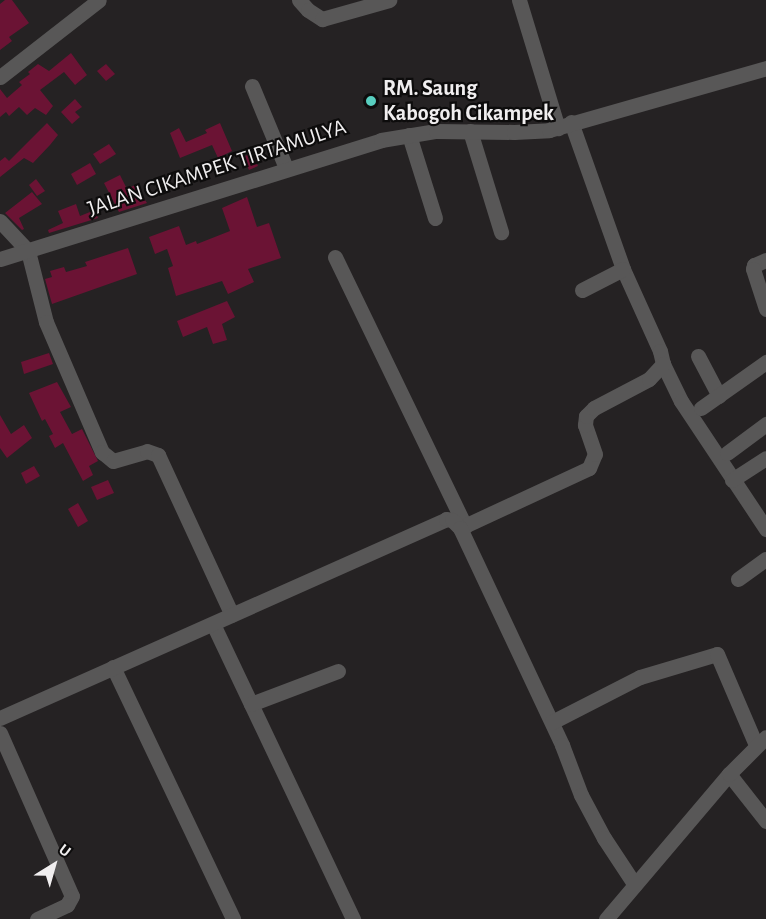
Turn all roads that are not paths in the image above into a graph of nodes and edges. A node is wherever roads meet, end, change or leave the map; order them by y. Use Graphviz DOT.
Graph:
graph roads {
  1 [pos="99,0"];
  2 [pos="299,0"];
  3 [pos="389,0"];
  4 [pos="519,0"];
  5 [pos="766,68"];
  6 [pos="0,77"];
  7 [pos="252,86"];
  8 [pos="564,125"];
  9 [pos="470,131"];
  10 [pos="409,135"];
  11 [pos="286,168"];
  12 [pos="435,218"];
  13 [pos="0,221"];
  14 [pos="501,232"];
  15 [pos="28,252"];
  16 [pos="335,257"];
  17 [pos="0,259"];
  18 [pos="766,260"];
  19 [pos="622,269"];
  20 [pos="582,290"];
  21 [pos="766,309"];
  22 [pos="699,356"];
  23 [pos="766,362"];
  24 [pos="663,364"];
  25 [pos="719,396"];
  26 [pos="701,408"];
  27 [pos="766,424"];
  28 [pos="727,453"];
  29 [pos="766,458"];
  30 [pos="732,480"];
  31 [pos="462,527"];
  32 [pos="766,529"];
  33 [pos="766,559"];
  34 [pos="738,579"];
  35 [pos="232,615"];
  36 [pos="213,624"];
  37 [pos="113,668"];
  38 [pos="338,670"];
  39 [pos="251,704"];
  40 [pos="0,718"];
  41 [pos="552,722"];
  42 [pos="0,733"];
  43 [pos="761,741"];
  44 [pos="4,754"];
  45 [pos="729,774"];
  46 [pos="766,821"];
  47 [pos="635,885"];
  48 [pos="37,919"];
  49 [pos="233,919"];
  50 [pos="353,919"];
  51 [pos="606,919"];
  1 -- 6 [label="street"];
  2 -- 3 [label="street"];
  4 -- 8 [label="street"];
  5 -- 8 [label="street, JALAN CIKAMPEK TIRTAMULYA"];
  7 -- 11 [label="street"];
  8 -- 9 [label="street, JALAN CIKAMPEK TIRTAMULYA"];
  8 -- 19 [label="street"];
  9 -- 10 [label="street, JALAN CIKAMPEK TIRTAMULYA"];
  9 -- 14 [label="street"];
  10 -- 11 [label="street, JALAN CIKAMPEK TIRTAMULYA"];
  10 -- 12 [label="street"];
  11 -- 15 [label="street, JALAN CIKAMPEK TIRTAMULYA"];
  13 -- 15 [label="street"];
  15 -- 17 [label="street, JALAN CIKAMPEK TIRTAMULYA"];
  15 -- 35 [label="street"];
  16 -- 31 [label="street"];
  18 -- 21 [label="street"];
  19 -- 20 [label="street"];
  19 -- 24 [label="street"];
  22 -- 25 [label="street"];
  23 -- 25 [label="street"];
  24 -- 30 [label="street"];
  24 -- 31 [label="street"];
  25 -- 26 [label="street"];
  27 -- 28 [label="street"];
  29 -- 30 [label="street"];
  30 -- 32 [label="street"];
  31 -- 35 [label="street"];
  31 -- 41 [label="street"];
  33 -- 34 [label="street"];
  35 -- 36 [label="street"];
  36 -- 37 [label="street"];
  36 -- 39 [label="street"];
  37 -- 40 [label="street"];
  37 -- 49 [label="street"];
  38 -- 39 [label="street"];
  39 -- 50 [label="street"];
  41 -- 43 [label="street"];
  41 -- 47 [label="street"];
  42 -- 44 [label="street"];
  43 -- 45 [label="street"];
  44 -- 48 [label="street"];
  45 -- 46 [label="street"];
  45 -- 47 [label="street"];
  47 -- 51 [label="street"];
}
